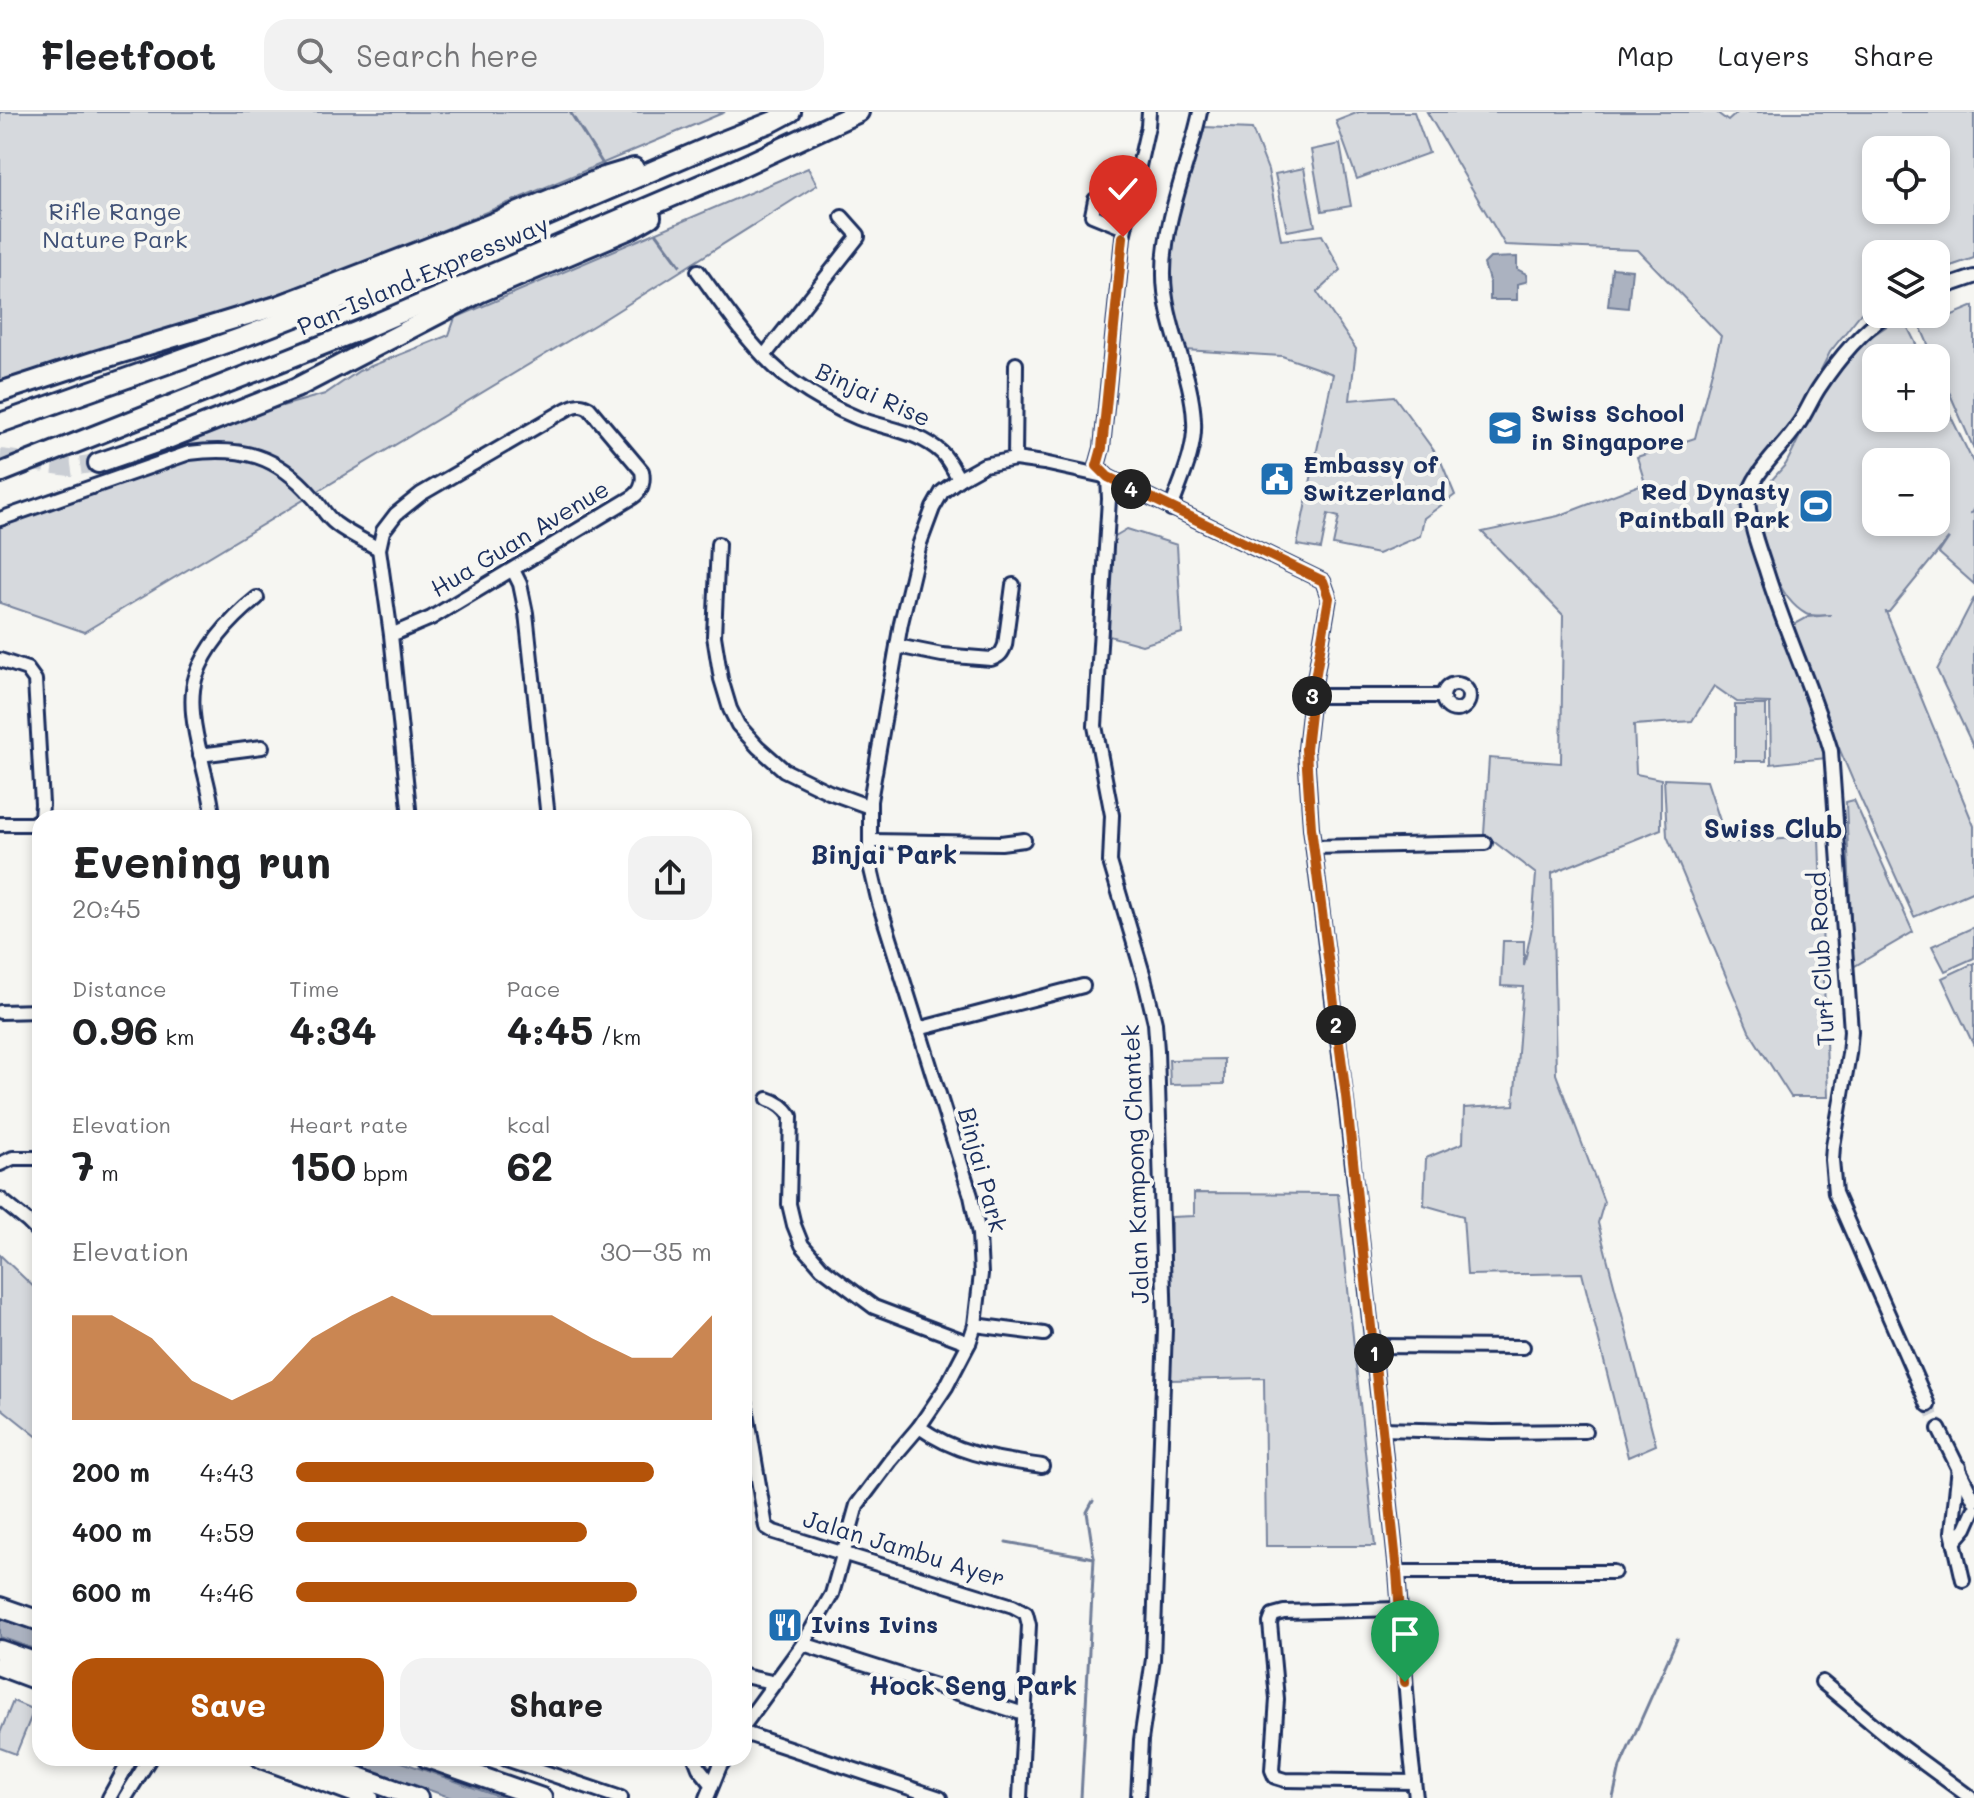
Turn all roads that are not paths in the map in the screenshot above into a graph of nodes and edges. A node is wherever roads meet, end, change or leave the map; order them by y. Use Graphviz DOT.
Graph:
graph roads {
  1 [pos="791,112"];
  2 [pos="859,112"];
  3 [pos="1149,112"];
  4 [pos="1200,112"];
  5 [pos="713,145"];
  6 [pos="730,172"];
  7 [pos="1131,201"];
  8 [pos="842,217"];
  9 [pos="1124,228"];
  10 [pos="698,271"];
  11 [pos="1974,277"];
  12 [pos="1950,285"];
  13 [pos="1868,328"];
  14 [pos="764,356"];
  15 [pos="1016,364"];
  16 [pos="0,392"];
  17 [pos="0,423"];
  18 [pos="1015,459"];
  19 [pos="98,463"];
  20 [pos="0,473"];
  21 [pos="1108,477"];
  22 [pos="959,479"];
  23 [pos="1171,509"];
  24 [pos="0,519"];
  25 [pos="718,544"];
  26 [pos="379,549"];
  27 [pos="513,570"];
  28 [pos="1013,585"];
  29 [pos="257,598"];
  30 [pos="391,635"];
  31 [pos="897,646"];
  32 [pos="0,660"];
  33 [pos="1312,696"];
  34 [pos="1442,696"];
  35 [pos="262,747"];
  36 [pos="200,755"];
  37 [pos="870,807"];
  38 [pos="41,810"];
  39 [pos="213,810"];
  40 [pos="409,810"];
  41 [pos="547,810"];
  42 [pos="0,824"];
  43 [pos="32,824"];
  44 [pos="1024,840"];
  45 [pos="871,841"];
  46 [pos="1485,843"];
  47 [pos="1314,847"];
  48 [pos="1083,986"];
  49 [pos="32,1011"];
  50 [pos="0,1012"];
  51 [pos="918,1029"];
  52 [pos="768,1099"];
  53 [pos="32,1158"];
  54 [pos="0,1164"];
  55 [pos="0,1199"];
  56 [pos="32,1227"];
  57 [pos="975,1325"];
  58 [pos="1044,1334"];
  59 [pos="969,1343"];
  60 [pos="1373,1346"];
  61 [pos="1523,1347"];
  62 [pos="1928,1405"];
  63 [pos="919,1427"];
  64 [pos="1382,1429"];
  65 [pos="1939,1429"];
  66 [pos="1585,1431"];
  67 [pos="752,1443"];
  68 [pos="1042,1466"];
  69 [pos="1959,1467"];
  70 [pos="1973,1498"];
  71 [pos="1974,1510"];
  72 [pos="1954,1512"];
  73 [pos="1954,1542"];
  74 [pos="843,1554"];
  75 [pos="1397,1572"];
  76 [pos="1614,1572"];
  77 [pos="1963,1580"];
  78 [pos="0,1607"];
  79 [pos="1399,1609"];
  80 [pos="32,1618"];
  81 [pos="803,1644"];
  82 [pos="0,1650"];
  83 [pos="32,1661"];
  84 [pos="0,1666"];
  85 [pos="32,1678"];
  86 [pos="752,1678"];
  87 [pos="1822,1682"];
  88 [pos="776,1683"];
  89 [pos="752,1714"];
  90 [pos="1024,1714"];
  91 [pos="752,1736"];
  92 [pos="127,1766"];
  93 [pos="136,1766"];
  94 [pos="145,1766"];
  95 [pos="285,1766"];
  96 [pos="328,1766"];
  97 [pos="450,1766"];
  98 [pos="504,1766"];
  99 [pos="529,1766"];
  100 [pos="698,1766"];
  101 [pos="722,1766"];
  102 [pos="1414,1782"];
  103 [pos="499,1783"];
  104 [pos="712,1784"];
  105 [pos="109,1798"];
  106 [pos="117,1798"];
  107 [pos="125,1798"];
  108 [pos="369,1798"];
  109 [pos="418,1798"];
  110 [pos="542,1798"];
  111 [pos="621,1798"];
  112 [pos="707,1798"];
  113 [pos="940,1798"];
  114 [pos="1020,1798"];
  115 [pos="1138,1798"];
  116 [pos="1416,1798"];
  117 [pos="1971,1798"];
  1 -- 5 [label="highway, Pan-Island Expressway"];
  2 -- 6 [label="highway, Pan-Island Expressway"];
  3 -- 7 [label="street, Jalan Kampong Chantek"];
  4 -- 23 [label="street"];
  5 -- 16 [label="highway"];
  5 -- 17 [label="highway, Pan-Island Expressway"];
  6 -- 19 [label="highway"];
  6 -- 20 [label="highway, Pan-Island Expressway"];
  7 -- 9 [label="street, Jalan Kampong Chantek"];
  7 -- 9 [label="street"];
  8 -- 14 [label="street"];
  9 -- 21 [label="street, Jalan Kampong Chantek"];
  10 -- 14 [label="street, Binjai Rise"];
  11 -- 12 [label="street"];
  13 -- 62 [label="street, Turf Club Road"];
  14 -- 22 [label="street, Binjai Rise"];
  15 -- 18 [label="street"];
  18 -- 21 [label="street, Binjai Park"];
  18 -- 22 [label="street, Binjai Park"];
  21 -- 23 [label="street, Binjai Park"];
  21 -- 115 [label="street, Jalan Kampong Chantek"];
  22 -- 31 [label="street, Binjai Park"];
  23 -- 33 [label="street, Binjai Park"];
  24 -- 26 [label="street"];
  25 -- 37 [label="street"];
  26 -- 27 [label="street, Hua Guan Avenue"];
  26 -- 30 [label="street"];
  27 -- 30 [label="street, Hua Guan Avenue"];
  27 -- 41 [label="street"];
  28 -- 31 [label="street"];
  29 -- 36 [label="street"];
  30 -- 40 [label="street"];
  31 -- 37 [label="street, Binjai Park"];
  32 -- 38 [label="street"];
  33 -- 34 [label="street"];
  33 -- 47 [label="street"];
  35 -- 36 [label="street"];
  36 -- 39 [label="street"];
  37 -- 45 [label="street, Binjai Park"];
  42 -- 43 [label="street"];
  44 -- 45 [label="street"];
  45 -- 51 [label="street, Binjai Park"];
  46 -- 47 [label="street"];
  47 -- 60 [label="street"];
  48 -- 51 [label="street"];
  49 -- 50 [label="street"];
  51 -- 57 [label="street, Binjai Park"];
  52 -- 59 [label="street"];
  53 -- 54 [label="street"];
  55 -- 56 [label="street"];
  57 -- 58 [label="street"];
  57 -- 59 [label="street, Binjai Park"];
  59 -- 63 [label="street, Binjai Park"];
  60 -- 61 [label="street"];
  60 -- 64 [label="street"];
  63 -- 68 [label="street"];
  63 -- 74 [label="street, Binjai Park"];
  64 -- 66 [label="street"];
  64 -- 75 [label="street"];
  65 -- 69 [label="street"];
  67 -- 74 [label="street, Jalan Jambu Ayer"];
  69 -- 70 [label="street"];
  69 -- 72 [label="street"];
  70 -- 72 [label="street"];
  71 -- 73 [label="street"];
  72 -- 73 [label="street"];
  73 -- 77 [label="street"];
  74 -- 81 [label="street, Binjai Park"];
  74 -- 90 [label="street, Jalan Jambu Ayer"];
  75 -- 76 [label="street"];
  75 -- 79 [label="street"];
  78 -- 80 [label="highway"];
  79 -- 102 [label="street"];
  79 -- 102 [label="street"];
  81 -- 88 [label="street, Binjai Park"];
  81 -- 90 [label="street"];
  82 -- 83 [label="highway"];
  84 -- 85 [label="highway"];
  86 -- 88 [label="street"];
  87 -- 117 [label="street"];
  88 -- 89 [label="street, Binjai Park"];
  90 -- 114 [label="street, Jalan Jambu Ayer"];
  91 -- 113 [label="street"];
  92 -- 105 [label="street"];
  93 -- 106 [label="street"];
  94 -- 107 [label="street"];
  95 -- 108 [label="highway"];
  96 -- 109 [label="highway"];
  97 -- 103 [label="highway"];
  98 -- 103 [label="street"];
  99 -- 111 [label="street"];
  100 -- 104 [label="street"];
  101 -- 104 [label="street"];
  102 -- 116 [label="street"];
  103 -- 110 [label="highway"];
  104 -- 112 [label="street"];
}
